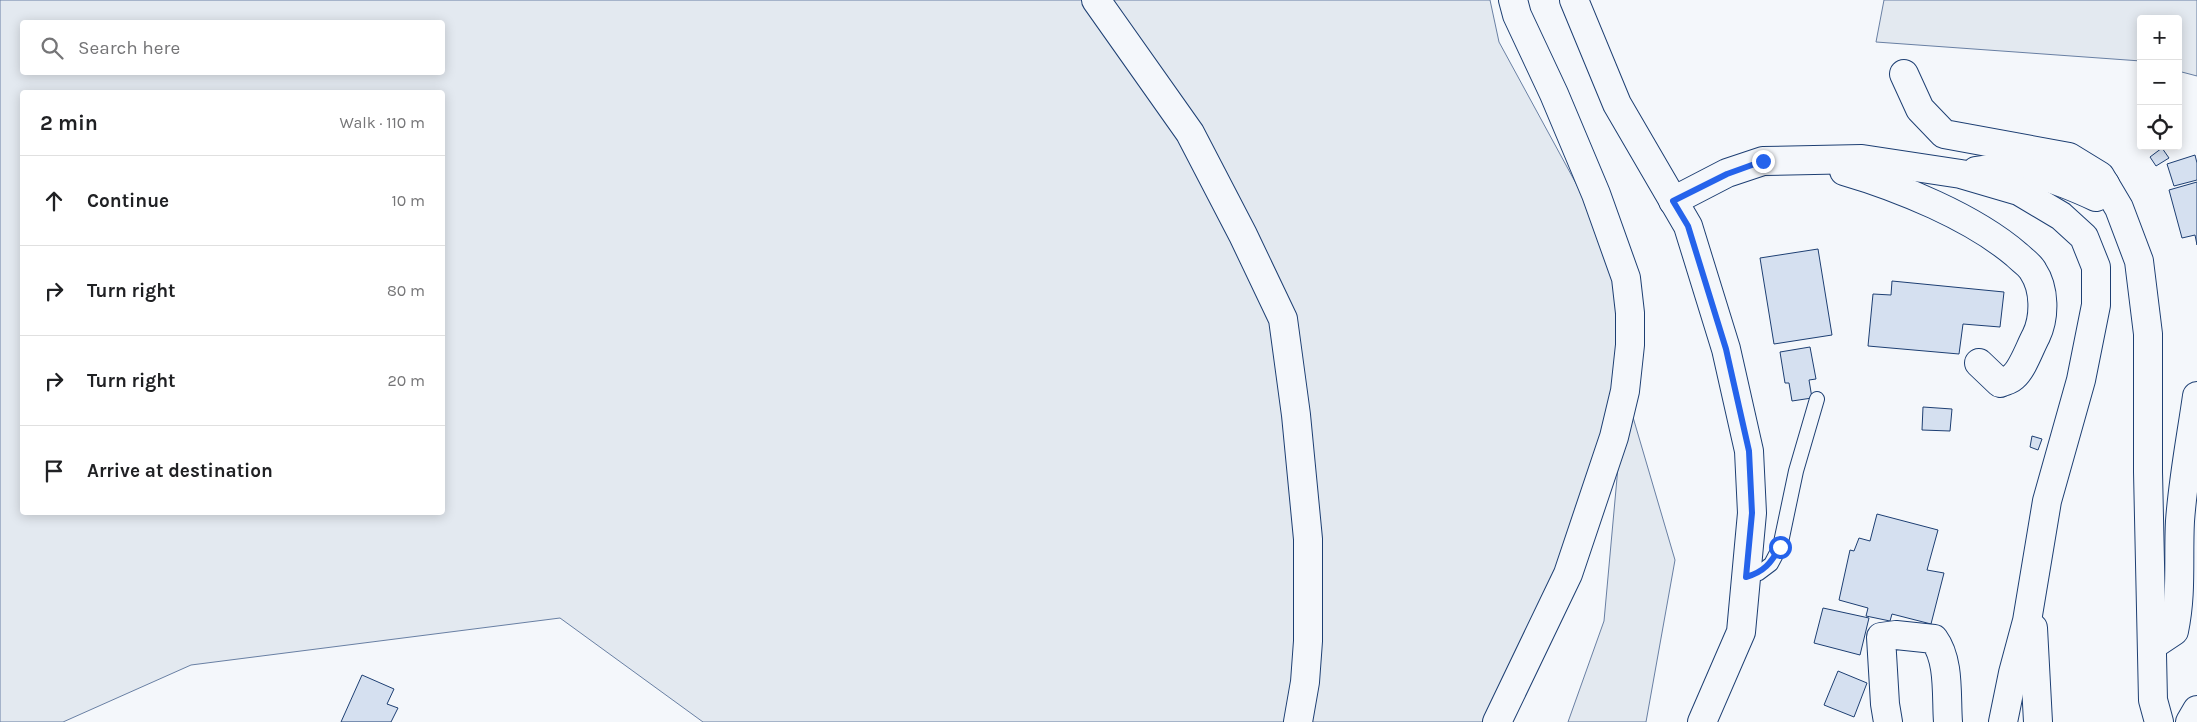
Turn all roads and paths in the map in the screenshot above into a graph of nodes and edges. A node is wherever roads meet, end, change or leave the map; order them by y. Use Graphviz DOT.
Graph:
graph roads {
  1 [pos="1096,0"];
  2 [pos="1513,0"];
  3 [pos="1574,0"];
  4 [pos="1904,74"];
  5 [pos="1808,161"];
  6 [pos="1961,174"];
  7 [pos="2105,184"];
  8 [pos="1673,201"];
  9 [pos="1978,363"];
  10 [pos="2197,396"];
  11 [pos="1817,399"];
  12 [pos="1746,577"];
  13 [pos="2028,612"];
  14 [pos="2153,645"];
  15 [pos="2197,710"];
  16 [pos="1298,722"];
  17 [pos="1496,722"];
  18 [pos="1702,722"];
  19 [pos="1888,722"];
  20 [pos="1948,722"];
  21 [pos="2003,722"];
  22 [pos="2038,722"];
  23 [pos="2159,722"];
  24 [pos="2190,722"];
  1 -- 16 [label="street"];
  2 -- 17 [label="street"];
  3 -- 8 [label="street"];
  4 -- 7 [label="street"];
  5 -- 6 [label="street"];
  5 -- 8 [label="street"];
  5 -- 9 [label="street"];
  6 -- 7 [label="street"];
  6 -- 13 [label="street"];
  7 -- 14 [label="street"];
  8 -- 12 [label="street"];
  10 -- 14 [label="street"];
  11 -- 12 [label="lane"];
  12 -- 18 [label="street"];
  13 -- 21 [label="street"];
  13 -- 22 [label="street"];
  14 -- 23 [label="street"];
  15 -- 24 [label="street"];
  19 -- 20 [label="street"];
}
